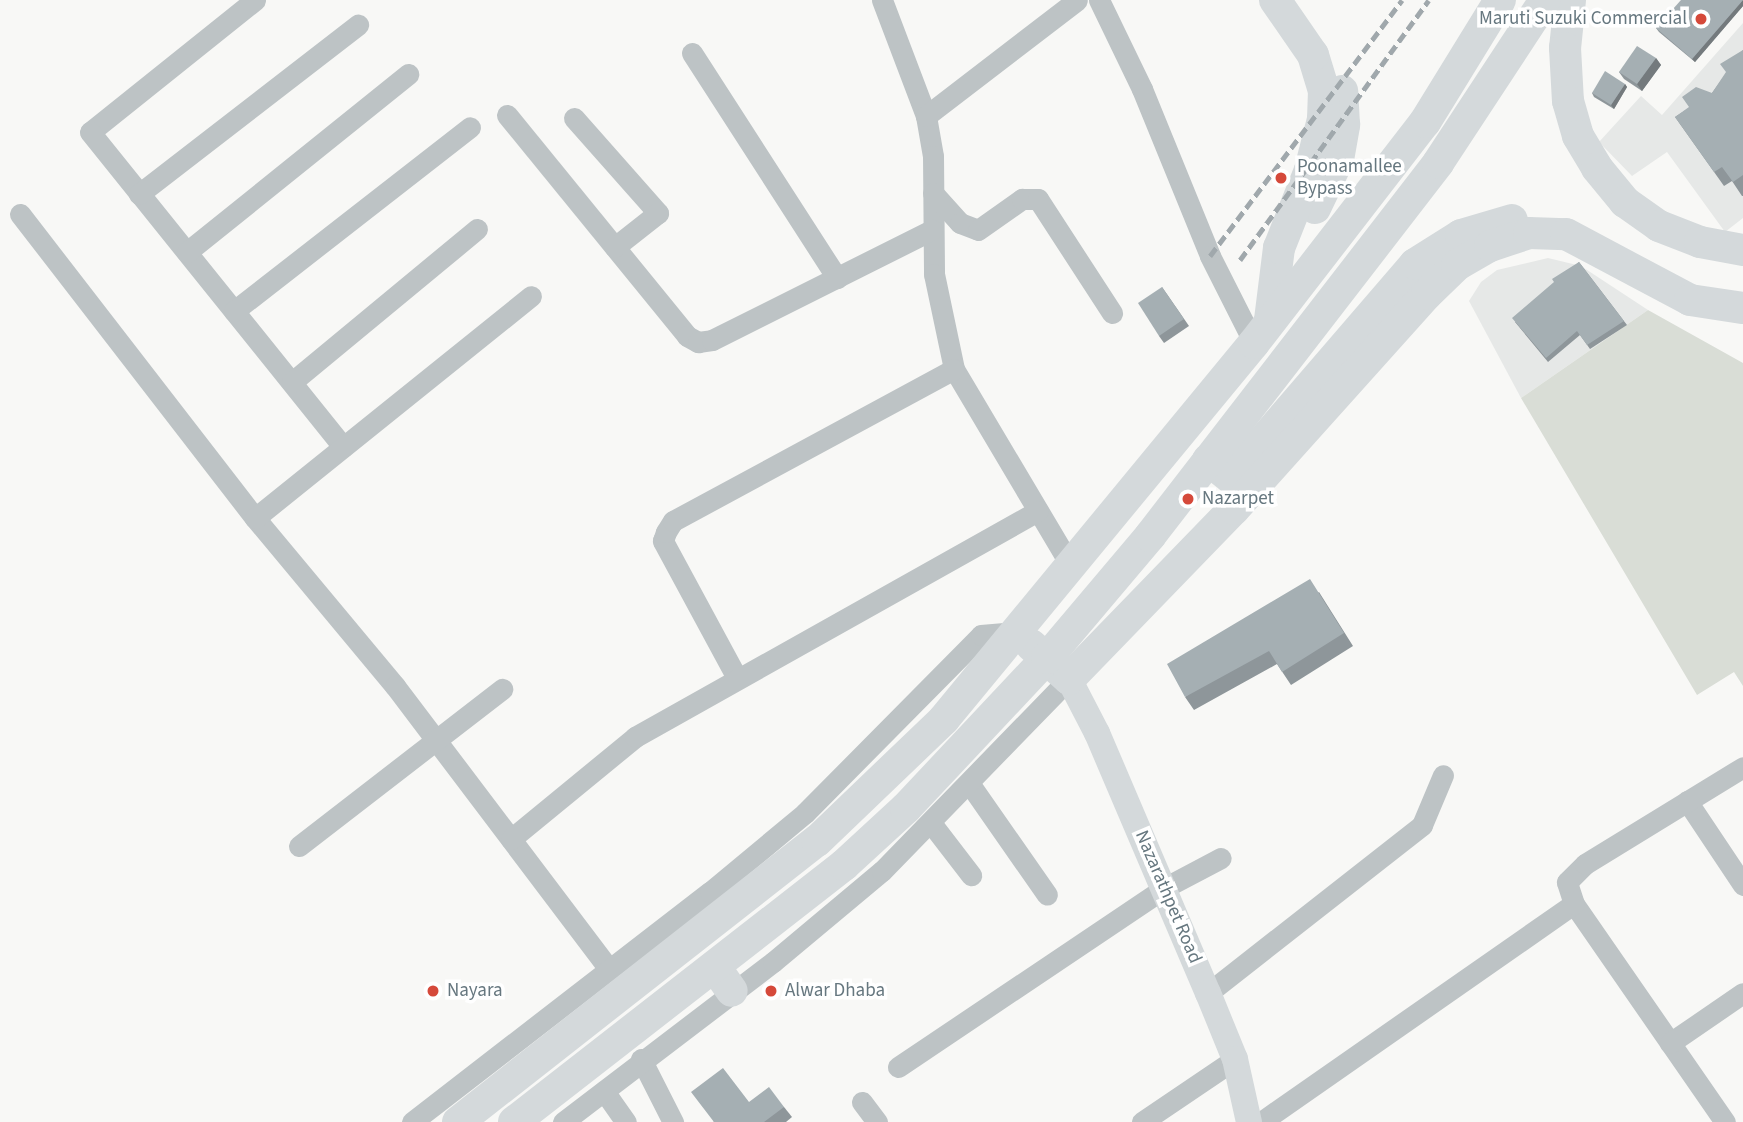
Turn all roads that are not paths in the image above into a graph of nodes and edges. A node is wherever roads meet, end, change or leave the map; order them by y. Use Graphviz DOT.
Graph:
graph roads {
  1 [pos="255,0"];
  2 [pos="882,0"];
  3 [pos="1077,0"];
  4 [pos="1099,0"];
  5 [pos="1275,0"];
  6 [pos="1296,0"];
  7 [pos="1500,0"];
  8 [pos="1545,0"];
  9 [pos="1570,0"];
  10 [pos="1051,8"];
  11 [pos="358,25"];
  12 [pos="692,53"];
  13 [pos="408,74"];
  14 [pos="507,115"];
  15 [pos="926,116"];
  16 [pos="574,118"];
  17 [pos="470,127"];
  18 [pos="933,193"];
  19 [pos="139,194"];
  20 [pos="20,214"];
  21 [pos="477,229"];
  22 [pos="932,230"];
  23 [pos="615,247"];
  24 [pos="1743,250"];
  25 [pos="187,252"];
  26 [pos="837,278"];
  27 [pos="1294,287"];
  28 [pos="1743,295"];
  29 [pos="531,296"];
  30 [pos="1743,308"];
  31 [pos="234,311"];
  32 [pos="1112,313"];
  33 [pos="1262,333"];
  34 [pos="954,369"];
  35 [pos="292,382"];
  36 [pos="343,447"];
  37 [pos="1208,460"];
  38 [pos="1038,511"];
  39 [pos="255,517"];
  40 [pos="1071,566"];
  41 [pos="1017,632"];
  42 [pos="1058,668"];
  43 [pos="737,678"];
  44 [pos="502,689"];
  45 [pos="435,740"];
  46 [pos="1743,767"];
  47 [pos="1443,775"];
  48 [pos="969,783"];
  49 [pos="1687,801"];
  50 [pos="930,823"];
  51 [pos="511,839"];
  52 [pos="299,846"];
  53 [pos="1221,858"];
  54 [pos="971,875"];
  55 [pos="1743,886"];
  56 [pos="1164,888"];
  57 [pos="1047,895"];
  58 [pos="1574,904"];
  59 [pos="608,968"];
  60 [pos="724,979"];
  61 [pos="1208,993"];
  62 [pos="1743,993"];
  63 [pos="1670,1043"];
  64 [pos="641,1059"];
  65 [pos="1235,1059"];
  66 [pos="898,1066"];
  67 [pos="497,1074"];
  68 [pos="604,1091"];
  69 [pos="862,1102"];
  70 [pos="412,1122"];
  71 [pos="458,1122"];
  72 [pos="514,1122"];
  73 [pos="563,1122"];
  74 [pos="625,1122"];
  75 [pos="673,1122"];
  76 [pos="877,1122"];
  77 [pos="1142,1122"];
  78 [pos="1249,1122"];
  79 [pos="1261,1122"];
  80 [pos="1725,1122"];
  1 -- 19 [label="street"];
  2 -- 15 [label="street"];
  3 -- 10 [label="street"];
  4 -- 33 [label="street"];
  5 -- 33 [label="highway"];
  6 -- 27 [label="highway"];
  7 -- 27 [label="highway"];
  8 -- 37 [label="highway"];
  9 -- 24 [label="highway"];
  10 -- 15 [label="street"];
  11 -- 19 [label="street"];
  12 -- 26 [label="street"];
  13 -- 25 [label="street"];
  14 -- 23 [label="street"];
  15 -- 18 [label="street"];
  16 -- 23 [label="street"];
  17 -- 31 [label="street"];
  18 -- 22 [label="street"];
  18 -- 32 [label="street"];
  19 -- 25 [label="street"];
  20 -- 39 [label="street"];
  21 -- 35 [label="street"];
  22 -- 26 [label="street"];
  22 -- 34 [label="street"];
  23 -- 26 [label="street"];
  25 -- 31 [label="street"];
  27 -- 33 [label="highway"];
  28 -- 37 [label="highway"];
  29 -- 36 [label="street"];
  30 -- 42 [label="highway"];
  31 -- 35 [label="street"];
  33 -- 40 [label="highway"];
  34 -- 38 [label="street"];
  34 -- 43 [label="street"];
  35 -- 36 [label="street"];
  36 -- 39 [label="street"];
  37 -- 42 [label="highway"];
  38 -- 40 [label="street"];
  38 -- 43 [label="street"];
  39 -- 45 [label="street"];
  40 -- 41 [label="highway"];
  41 -- 42 [label="highway"];
  41 -- 59 [label="street"];
  41 -- 67 [label="highway"];
  42 -- 48 [label="street"];
  42 -- 56 [label="main road, Nazarathpet Road"];
  42 -- 60 [label="highway"];
  43 -- 51 [label="street"];
  44 -- 45 [label="street"];
  45 -- 51 [label="street"];
  45 -- 52 [label="street"];
  46 -- 49 [label="street"];
  47 -- 61 [label="street"];
  48 -- 50 [label="street"];
  48 -- 57 [label="street"];
  49 -- 55 [label="street"];
  49 -- 58 [label="street"];
  50 -- 54 [label="street"];
  50 -- 60 [label="street"];
  51 -- 59 [label="street"];
  53 -- 56 [label="street"];
  56 -- 61 [label="main road, Nazarathpet Road"];
  56 -- 66 [label="street"];
  58 -- 63 [label="street"];
  58 -- 79 [label="street"];
  59 -- 67 [label="street"];
  60 -- 64 [label="street"];
  60 -- 72 [label="highway"];
  61 -- 65 [label="main road, Nazarathpet Road"];
  62 -- 63 [label="street"];
  63 -- 80 [label="street"];
  64 -- 68 [label="street"];
  64 -- 75 [label="street"];
  65 -- 77 [label="street"];
  65 -- 78 [label="main road, Nazarathpet Road"];
  67 -- 70 [label="street"];
  67 -- 71 [label="highway"];
  68 -- 73 [label="street"];
  68 -- 74 [label="street"];
  69 -- 76 [label="street"];
}
